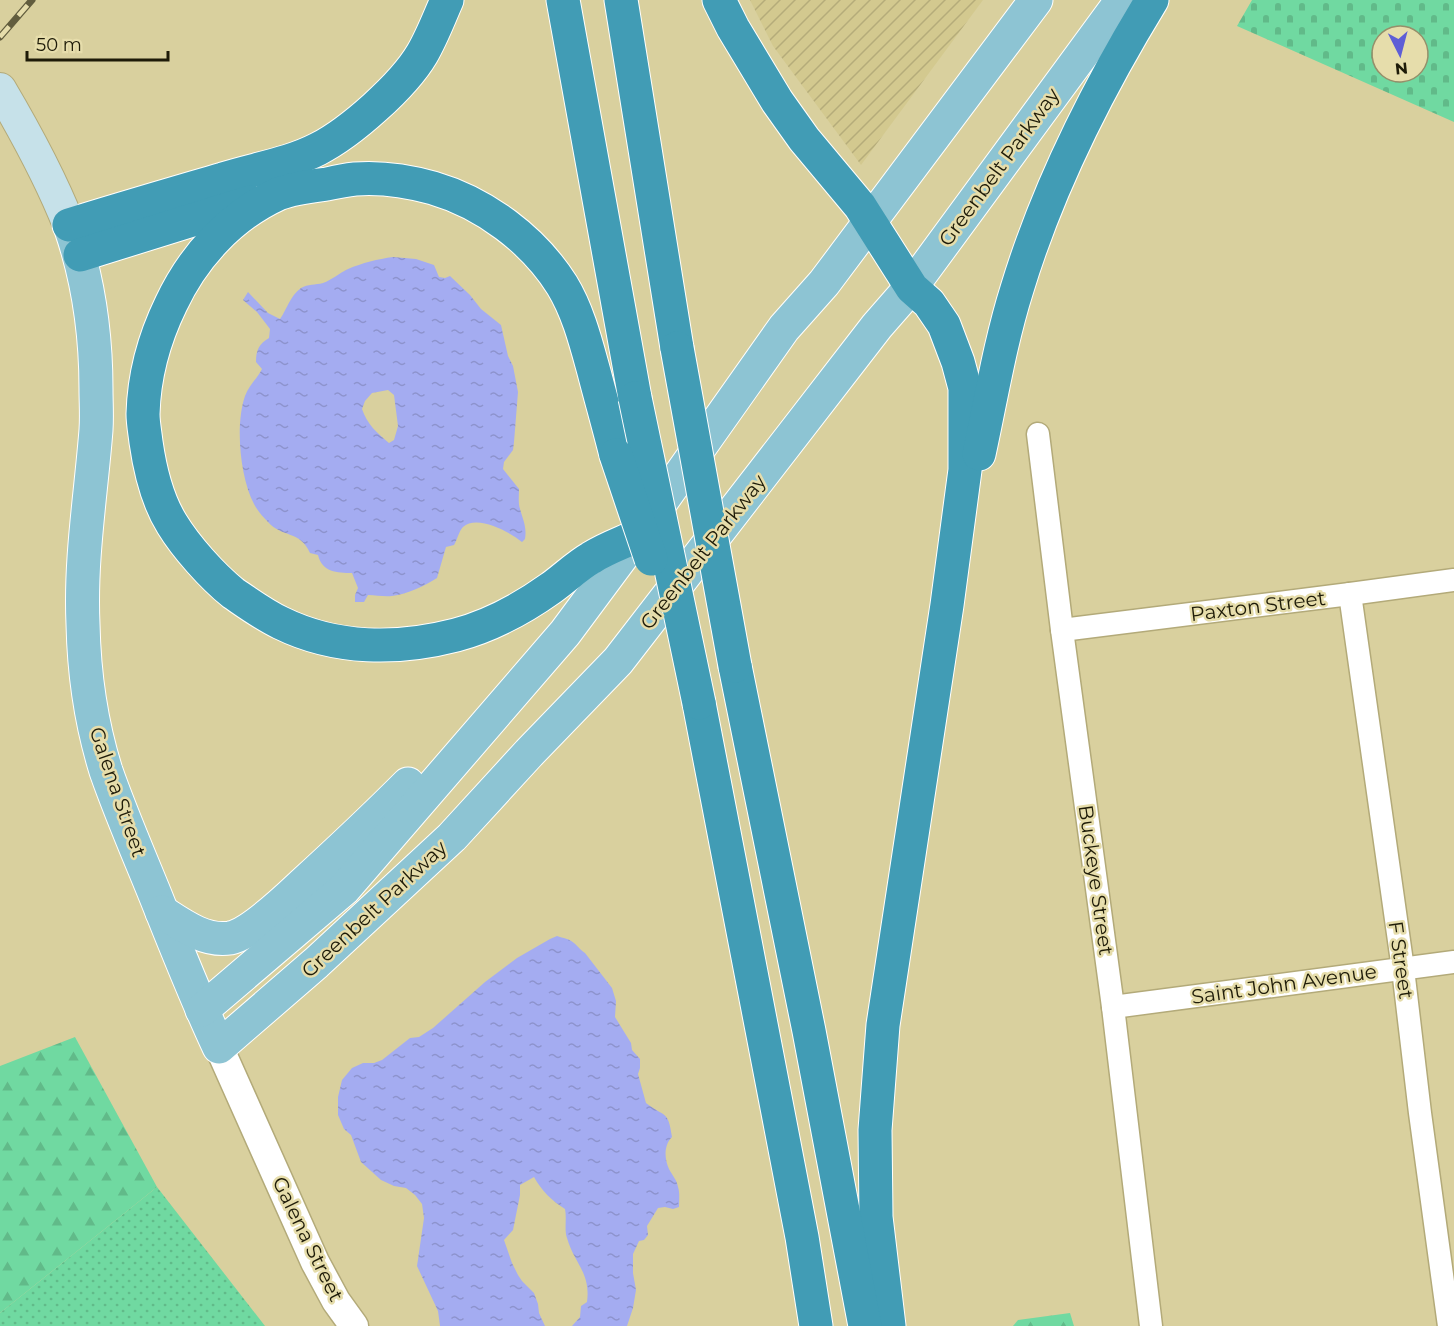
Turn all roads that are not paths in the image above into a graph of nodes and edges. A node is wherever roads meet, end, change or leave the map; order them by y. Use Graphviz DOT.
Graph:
graph roads {
  1 [pos="447,0"];
  2 [pos="563,0"];
  3 [pos="621,0"];
  4 [pos="719,0"];
  5 [pos="1036,0"];
  6 [pos="1122,0"];
  7 [pos="1152,0"];
  8 [pos="0,89"];
  9 [pos="282,192"];
  10 [pos="870,221"];
  11 [pos="69,225"];
  12 [pos="80,255"];
  13 [pos="912,286"];
  14 [pos="1038,434"];
  15 [pos="637,536"];
  16 [pos="1454,580"];
  17 [pos="1350,594"];
  18 [pos="947,605"];
  19 [pos="1062,630"];
  20 [pos="565,633"];
  21 [pos="699,703"];
  22 [pos="162,912"];
  23 [pos="1454,962"];
  24 [pos="1402,969"];
  25 [pos="1113,1007"];
  26 [pos="202,1010"];
  27 [pos="219,1047"];
  28 [pos="354,1326"];
  29 [pos="816,1326"];
  30 [pos="865,1326"];
  31 [pos="889,1326"];
  32 [pos="1151,1326"];
  33 [pos="1449,1326"];
  1 -- 11 [label="highway"];
  2 -- 21 [label="highway, bridge"];
  3 -- 30 [label="highway, bridge"];
  4 -- 10 [label="highway"];
  5 -- 10 [label="main road, Greenbelt Parkway"];
  6 -- 13 [label="main road, Greenbelt Parkway"];
  7 -- 18 [label="highway"];
  8 -- 11 [label="main road, Galena Street"];
  9 -- 12 [label="highway"];
  9 -- 15 [label="highway"];
  9 -- 21 [label="highway, bridge"];
  10 -- 13 [label="highway"];
  10 -- 15 [label="main road, Greenbelt Parkway"];
  11 -- 12 [label="main road, Galena Street"];
  12 -- 22 [label="main road, Galena Street"];
  13 -- 18 [label="highway"];
  13 -- 27 [label="main road, Greenbelt Parkway"];
  14 -- 19 [label="street, Buckeye Street"];
  15 -- 20 [label="main road, Greenbelt Parkway"];
  16 -- 17 [label="street, Paxton Street"];
  17 -- 19 [label="street, Paxton Street"];
  17 -- 24 [label="street, F Street"];
  18 -- 31 [label="highway"];
  19 -- 25 [label="street, Buckeye Street"];
  20 -- 22 [label="main road"];
  20 -- 26 [label="main road, Greenbelt Parkway"];
  21 -- 29 [label="highway"];
  22 -- 26 [label="main road, Galena Street"];
  23 -- 24 [label="street, Saint John Avenue"];
  24 -- 25 [label="street, Saint John Avenue"];
  24 -- 33 [label="street, F Street"];
  25 -- 32 [label="street, Buckeye Street"];
  26 -- 27 [label="main road, Galena Street"];
  27 -- 28 [label="street, Galena Street"];
}
